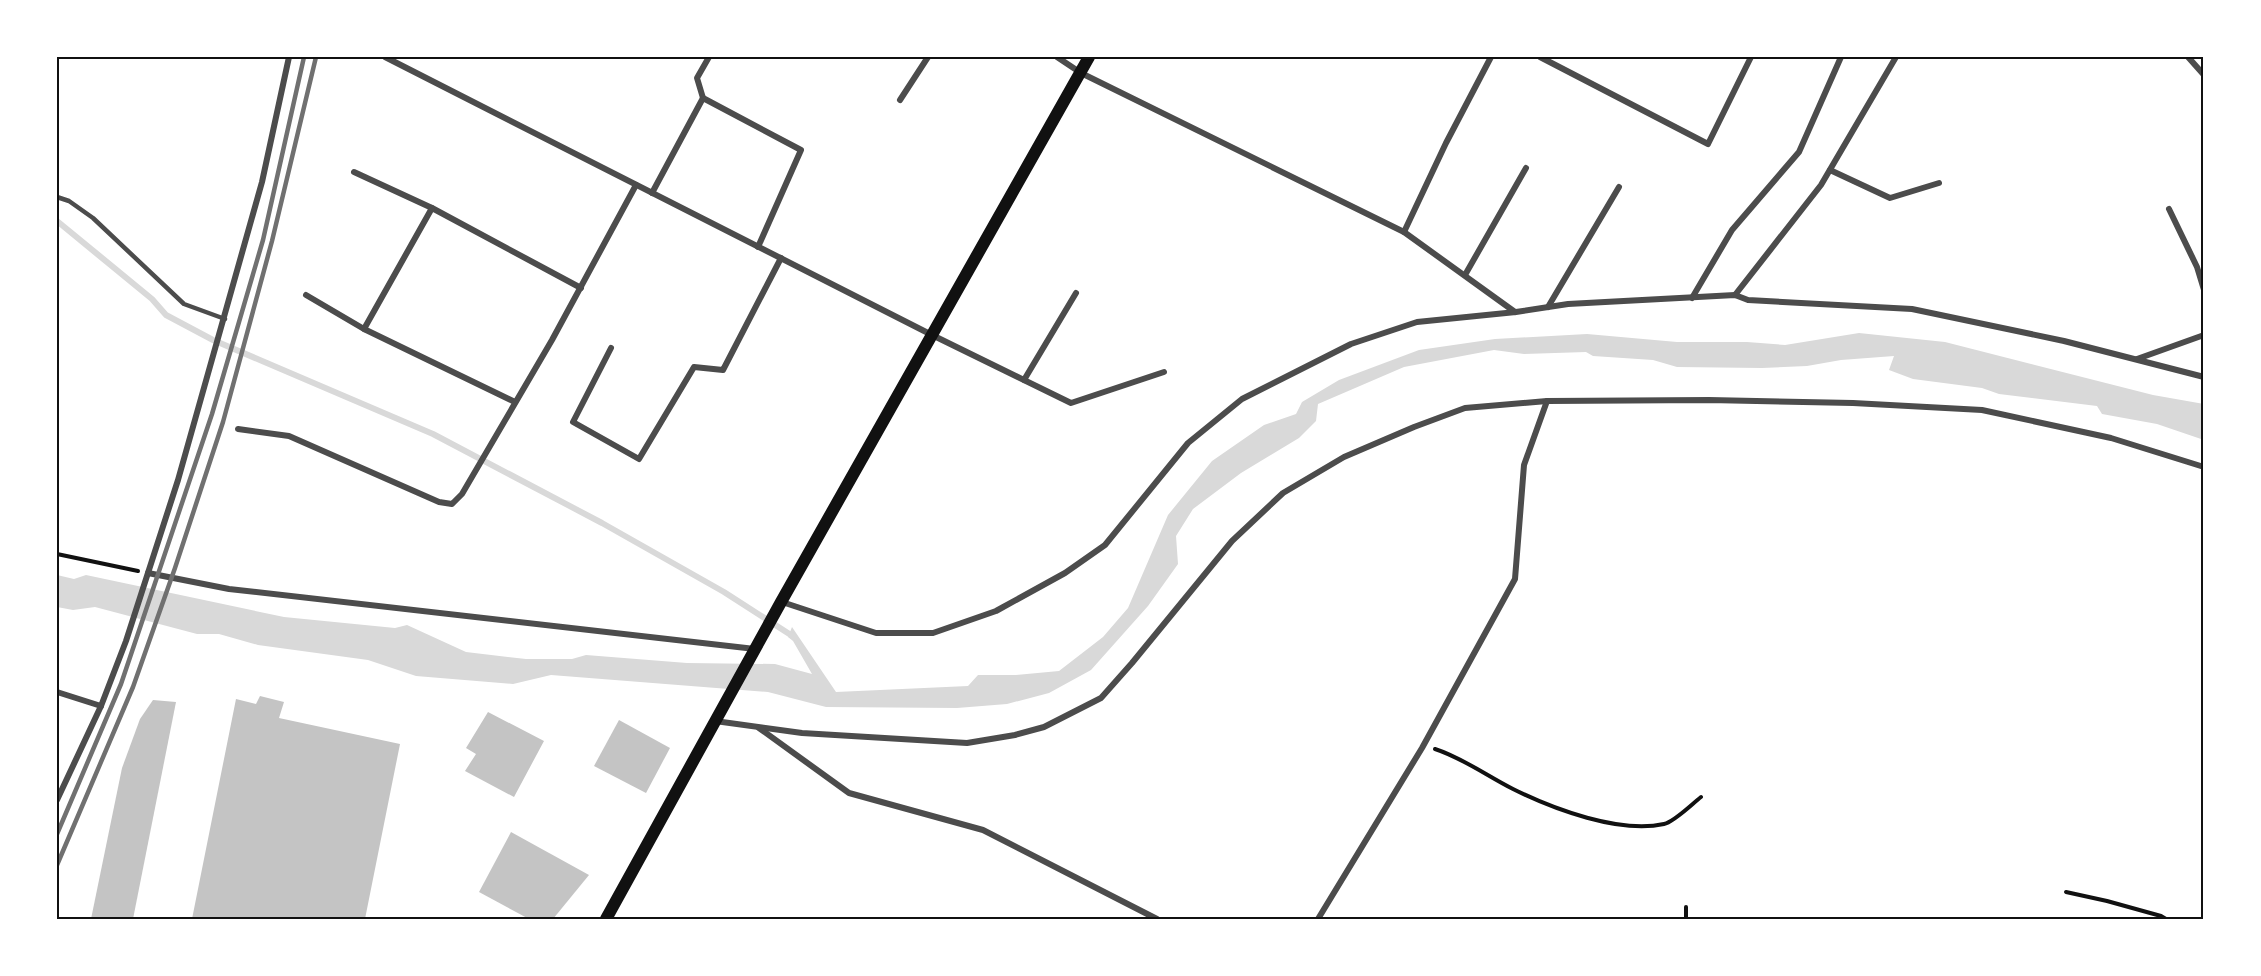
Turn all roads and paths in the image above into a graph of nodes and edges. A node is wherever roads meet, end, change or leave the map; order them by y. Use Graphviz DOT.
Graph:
graph roads {
  1 [pos="289,57"];
  2 [pos="385,57"];
  3 [pos="709,57"];
  4 [pos="928,57"];
  5 [pos="1057,57"];
  6 [pos="1089,57"];
  7 [pos="1491,57"];
  8 [pos="1540,57"];
  9 [pos="1751,57"];
  10 [pos="1841,57"];
  11 [pos="1896,57"];
  12 [pos="2188,57"];
  13 [pos="1081,73"];
  14 [pos="2204,75"];
  15 [pos="703,98"];
  16 [pos="900,99"];
  17 [pos="1526,168"];
  18 [pos="1830,170"];
  19 [pos="354,172"];
  20 [pos="1939,183"];
  21 [pos="636,185"];
  22 [pos="1619,186"];
  23 [pos="652,193"];
  24 [pos="57,196"];
  25 [pos="432,208"];
  26 [pos="2169,209"];
  27 [pos="1404,232"];
  28 [pos="758,247"];
  29 [pos="781,258"];
  30 [pos="1465,275"];
  31 [pos="581,288"];
  32 [pos="2204,290"];
  33 [pos="1076,293"];
  34 [pos="306,295"];
  35 [pos="1735,295"];
  36 [pos="1692,298"];
  37 [pos="1548,307"];
  38 [pos="1516,312"];
  39 [pos="225,319"];
  40 [pos="364,329"];
  41 [pos="932,335"];
  42 [pos="2204,335"];
  43 [pos="611,348"];
  44 [pos="2136,359"];
  45 [pos="1164,372"];
  46 [pos="2204,377"];
  47 [pos="1024,380"];
  48 [pos="1547,401"];
  49 [pos="516,402"];
  50 [pos="238,429"];
  51 [pos="2204,467"];
  52 [pos="57,554"];
  53 [pos="147,573"];
  54 [pos="781,602"];
  55 [pos="755,649"];
  56 [pos="57,692"];
  57 [pos="101,706"];
  58 [pos="717,717"];
  59 [pos="758,727"];
  60 [pos="1422,748"];
  61 [pos="1701,797"];
  62 [pos="57,800"];
  63 [pos="2066,892"];
  64 [pos="1686,906"];
  65 [pos="606,919"];
  66 [pos="1157,919"];
  67 [pos="1318,919"];
  68 [pos="1686,919"];
  69 [pos="2166,919"];
  1 -- 39 [label="street"];
  2 -- 21 [label="street"];
  3 -- 15 [label="street"];
  4 -- 16 [label="street"];
  5 -- 13 [label="street"];
  6 -- 13 [label="main road"];
  7 -- 27 [label="street"];
  8 -- 9 [label="street"];
  10 -- 36 [label="street"];
  11 -- 18 [label="street"];
  12 -- 14 [label="street"];
  13 -- 27 [label="street"];
  13 -- 41 [label="main road"];
  15 -- 23 [label="street"];
  15 -- 28 [label="street"];
  17 -- 30 [label="street"];
  18 -- 20 [label="street"];
  18 -- 35 [label="street"];
  19 -- 25 [label="street"];
  21 -- 23 [label="street"];
  21 -- 31 [label="street"];
  22 -- 37 [label="street"];
  23 -- 28 [label="street"];
  24 -- 39 [label="lane"];
  25 -- 31 [label="street"];
  25 -- 40 [label="street"];
  26 -- 32 [label="street"];
  27 -- 30 [label="street"];
  28 -- 29 [label="street"];
  29 -- 41 [label="street"];
  29 -- 43 [label="street"];
  30 -- 38 [label="street"];
  31 -- 49 [label="street"];
  33 -- 47 [label="street"];
  34 -- 40 [label="street"];
  35 -- 36 [label="street"];
  35 -- 44 [label="street"];
  36 -- 37 [label="street"];
  37 -- 38 [label="street"];
  38 -- 54 [label="street"];
  39 -- 53 [label="street"];
  40 -- 49 [label="street"];
  41 -- 47 [label="street"];
  41 -- 54 [label="main road"];
  42 -- 44 [label="street"];
  44 -- 46 [label="street"];
  45 -- 47 [label="street"];
  48 -- 51 [label="street"];
  48 -- 59 [label="street"];
  48 -- 60 [label="street"];
  49 -- 50 [label="street"];
  52 -- 53 [label="path"];
  53 -- 55 [label="street"];
  53 -- 57 [label="street"];
  54 -- 55 [label="main road"];
  55 -- 58 [label="main road"];
  56 -- 57 [label="street"];
  57 -- 62 [label="street"];
  58 -- 59 [label="street"];
  58 -- 65 [label="main road"];
  59 -- 66 [label="street"];
  60 -- 61 [label="path"];
  60 -- 67 [label="street"];
  63 -- 69 [label="path"];
  64 -- 68 [label="path"];
}
